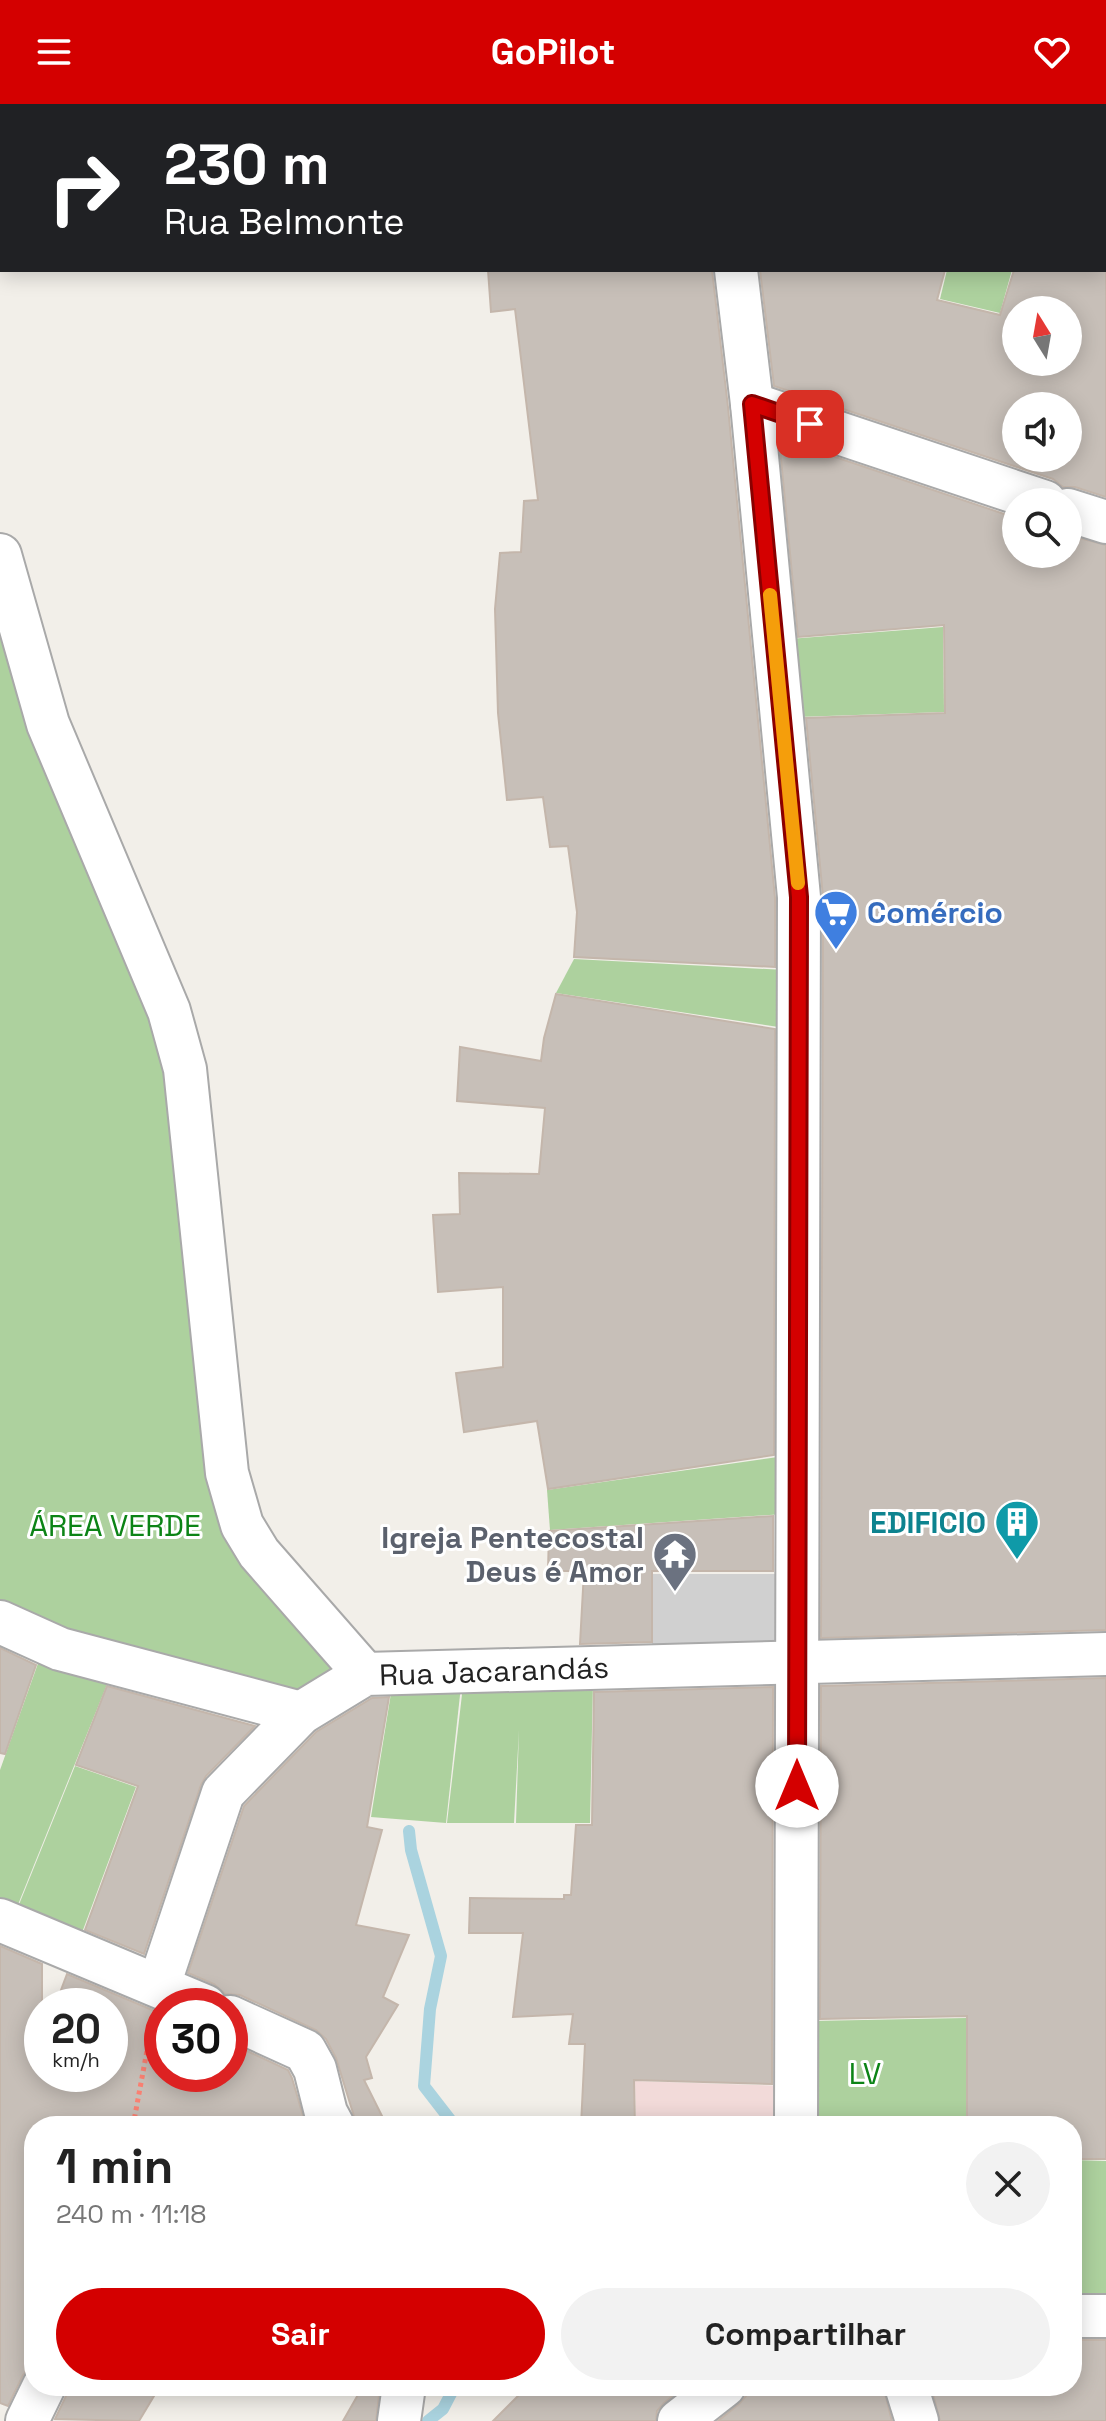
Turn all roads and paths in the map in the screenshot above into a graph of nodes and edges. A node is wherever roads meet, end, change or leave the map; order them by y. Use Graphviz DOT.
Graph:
graph roads {
  1 [pos="736,272"];
  2 [pos="752,404"];
  3 [pos="1003,488"];
  4 [pos="1082,514"];
  5 [pos="1106,522"];
  6 [pos="0,555"];
  7 [pos="0,1622"];
  8 [pos="1106,1654"];
  9 [pos="797,1663"];
  10 [pos="365,1674"];
  11 [pos="301,1713"];
  12 [pos="0,1920"];
  13 [pos="159,1985"];
  14 [pos="166,1988"];
  15 [pos="248,2025"];
  16 [pos="135,2116"];
  17 [pos="328,2116"];
  18 [pos="796,2116"];
  19 [pos="1082,2316"];
  20 [pos="1106,2316"];
  21 [pos="39,2396"];
  22 [pos="403,2396"];
  23 [pos="711,2396"];
  24 [pos="909,2396"];
  25 [pos="0,2418"];
  26 [pos="12,2421"];
  27 [pos="27,2421"];
  28 [pos="399,2421"];
  29 [pos="679,2421"];
  30 [pos="917,2421"];
  1 -- 2 [label="street"];
  2 -- 3 [label="street"];
  2 -- 9 [label="street"];
  4 -- 5 [label="street"];
  6 -- 10 [label="street"];
  7 -- 11 [label="street"];
  8 -- 9 [label="street, Rua Jacarandás"];
  9 -- 10 [label="street, Rua Jacarandás"];
  9 -- 18 [label="street"];
  10 -- 11 [label="street, Rua Jacarandás"];
  11 -- 13 [label="street, Rua Jacarandás"];
  12 -- 13 [label="street"];
  13 -- 14 [label="street"];
  13 -- 16 [label="path"];
  15 -- 17 [label="street"];
  19 -- 20 [label="street"];
  21 -- 27 [label="street"];
  22 -- 28 [label="street"];
  23 -- 29 [label="street"];
  24 -- 30 [label="street"];
  25 -- 26 [label="street"];
}
